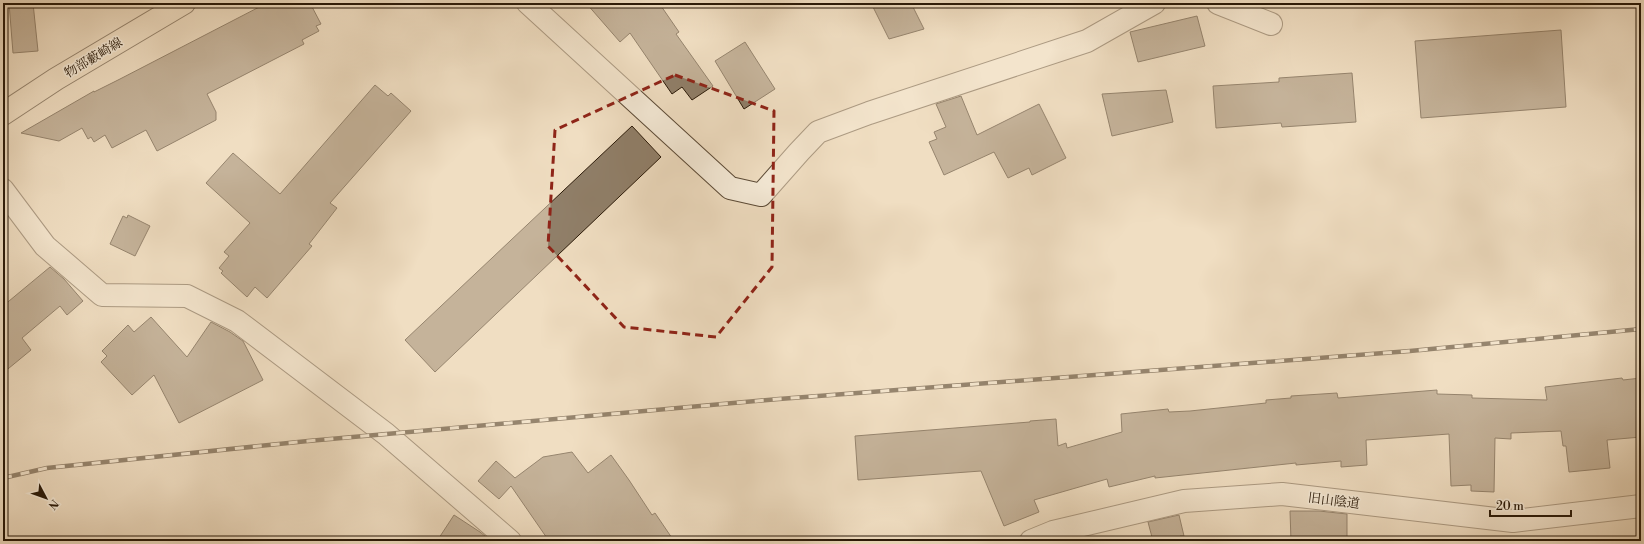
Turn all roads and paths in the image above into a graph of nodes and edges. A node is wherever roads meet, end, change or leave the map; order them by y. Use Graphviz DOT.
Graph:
graph roads {
  1 [pos="184,3"];
  2 [pos="528,3"];
  3 [pos="1154,3"];
  4 [pos="1218,3"];
  5 [pos="1271,24"];
  6 [pos="3,114"];
  7 [pos="3,190"];
  8 [pos="1641,506"];
  9 [pos="510,541"];
  10 [pos="1031,541"];
  1 -- 6 [label="main road, 物部藪崎線"];
  2 -- 3 [label="street"];
  4 -- 5 [label="street"];
  7 -- 9 [label="street"];
  8 -- 10 [label="street, 旧山陰道"];
}
